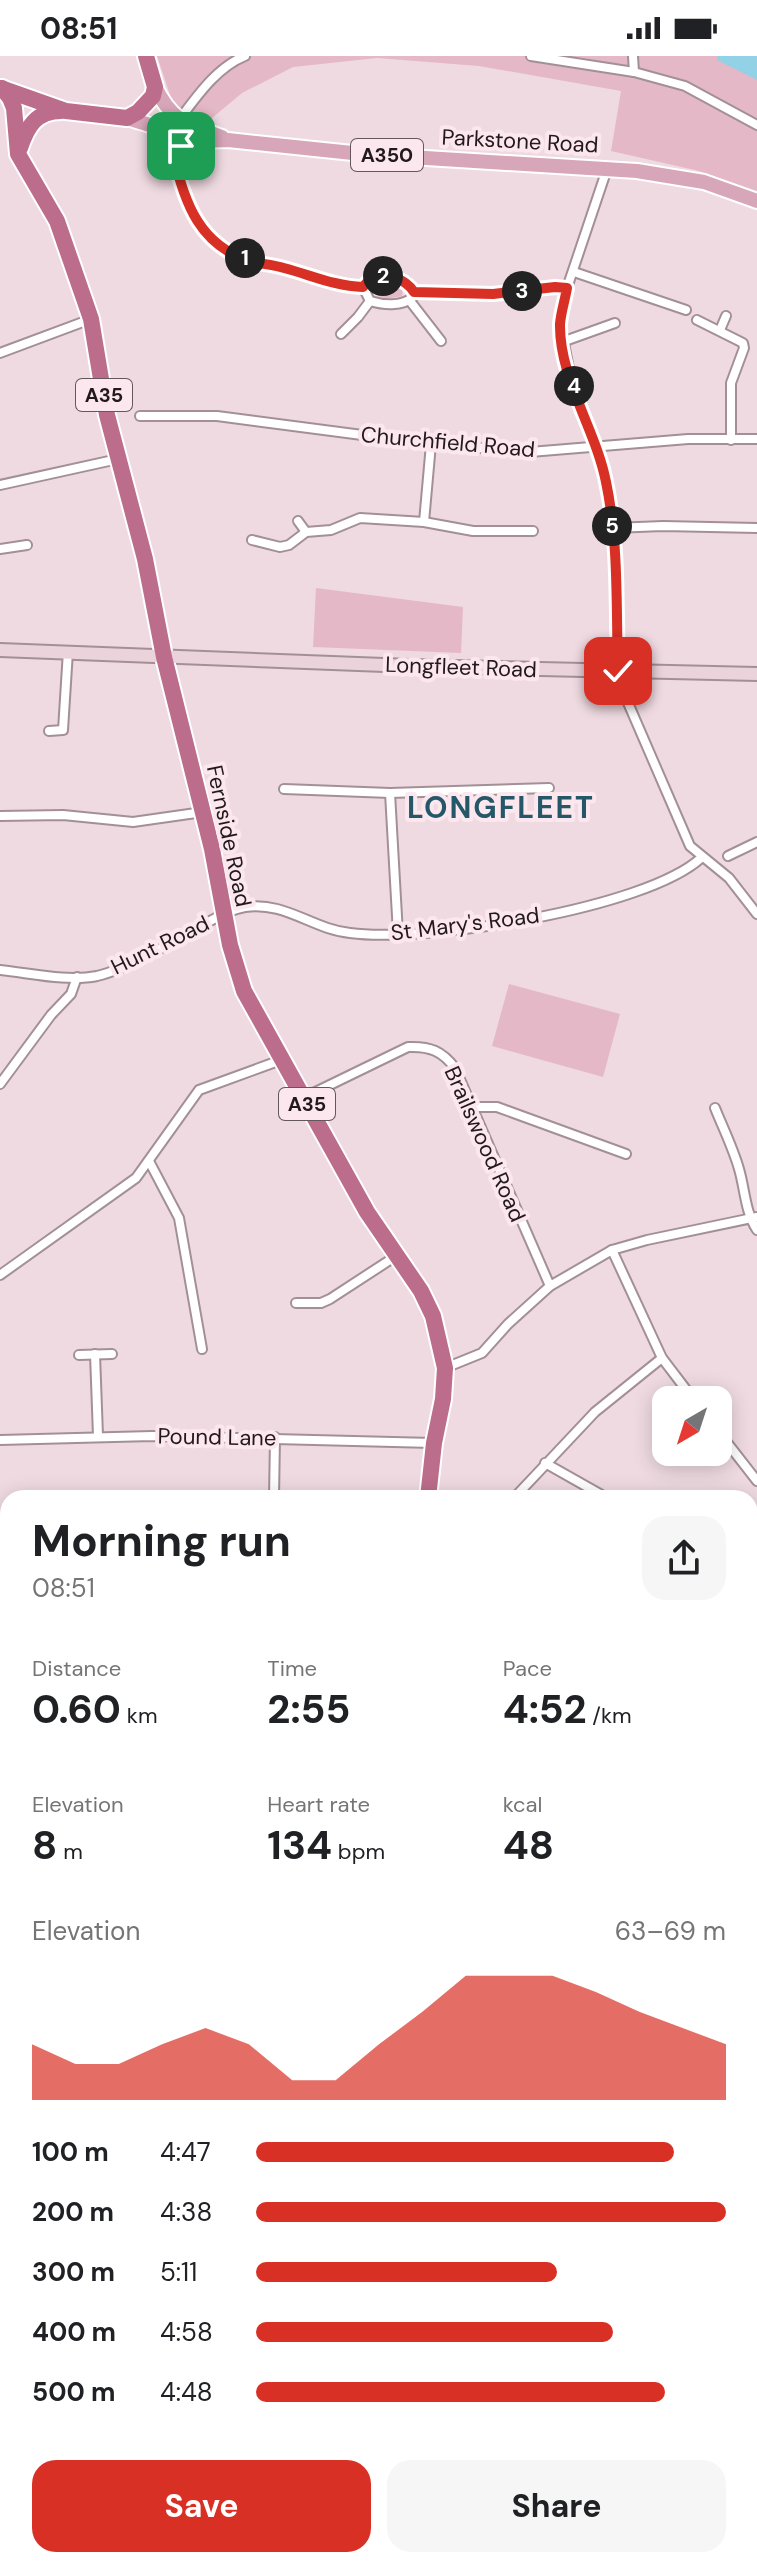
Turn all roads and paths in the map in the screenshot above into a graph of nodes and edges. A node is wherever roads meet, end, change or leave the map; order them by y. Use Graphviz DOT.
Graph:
graph roads {
  1 [pos="146,56"];
  2 [pos="245,56"];
  3 [pos="531,56"];
  4 [pos="633,56"];
  5 [pos="634,72"];
  6 [pos="1,88"];
  7 [pos="152,94"];
  8 [pos="66,111"];
  9 [pos="127,118"];
  10 [pos="179,120"];
  11 [pos="757,125"];
  12 [pos="191,139"];
  13 [pos="228,140"];
  14 [pos="18,154"];
  15 [pos="607,168"];
  16 [pos="757,201"];
  17 [pos="574,272"];
  18 [pos="363,287"];
  19 [pos="567,288"];
  20 [pos="412,296"];
  21 [pos="370,301"];
  22 [pos="686,310"];
  23 [pos="726,316"];
  24 [pos="91,319"];
  25 [pos="697,320"];
  26 [pos="615,323"];
  27 [pos="720,330"];
  28 [pos="341,334"];
  29 [pos="441,341"];
  30 [pos="562,342"];
  31 [pos="0,353"];
  32 [pos="140,416"];
  33 [pos="757,439"];
  34 [pos="731,440"];
  35 [pos="431,444"];
  36 [pos="598,448"];
  37 [pos="118,459"];
  38 [pos="0,485"];
  39 [pos="298,521"];
  40 [pos="424,522"];
  41 [pos="613,528"];
  42 [pos="757,528"];
  43 [pos="533,531"];
  44 [pos="306,532"];
  45 [pos="252,540"];
  46 [pos="27,545"];
  47 [pos="0,549"];
  48 [pos="0,650"];
  49 [pos="68,651"];
  50 [pos="164,657"];
  51 [pos="618,671"];
  52 [pos="757,674"];
  53 [pos="49,731"];
  54 [pos="549,788"];
  55 [pos="284,789"];
  56 [pos="390,793"];
  57 [pos="203,812"];
  58 [pos="0,816"];
  59 [pos="757,842"];
  60 [pos="728,856"];
  61 [pos="701,858"];
  62 [pos="223,913"];
  63 [pos="757,914"];
  64 [pos="398,934"];
  65 [pos="0,970"];
  66 [pos="77,977"];
  67 [pos="281,1060"];
  68 [pos="0,1084"];
  69 [pos="303,1098"];
  70 [pos="472,1107"];
  71 [pos="715,1108"];
  72 [pos="626,1154"];
  73 [pos="149,1161"];
  74 [pos="753,1218"];
  75 [pos="757,1230"];
  76 [pos="612,1250"];
  77 [pos="396,1256"];
  78 [pos="0,1275"];
  79 [pos="550,1286"];
  80 [pos="296,1303"];
  81 [pos="202,1349"];
  82 [pos="95,1354"];
  83 [pos="112,1354"];
  84 [pos="79,1355"];
  85 [pos="662,1358"];
  86 [pos="445,1368"];
  87 [pos="683,1386"];
  88 [pos="98,1436"];
  89 [pos="275,1437"];
  90 [pos="1,1443"];
  91 [pos="434,1443"];
  92 [pos="732,1449"];
  93 [pos="545,1463"];
  94 [pos="757,1481"];
  95 [pos="274,1490"];
  96 [pos="429,1490"];
  97 [pos="521,1490"];
  98 [pos="593,1490"];
  1 -- 7 [label="highway"];
  2 -- 10 [label="street"];
  3 -- 5 [label="street"];
  4 -- 5 [label="street"];
  5 -- 11 [label="street"];
  6 -- 8 [label="highway, Parkstone Road / A35"];
  6 -- 14 [label="highway, Fernside Road / A35"];
  7 -- 9 [label="highway"];
  7 -- 10 [label="main road"];
  8 -- 9 [label="highway, Parkstone Road / A35"];
  8 -- 14 [label="highway, A35"];
  9 -- 12 [label="main road, Parkstone Road / A350"];
  10 -- 13 [label="main road, Parkstone Road / A350"];
  12 -- 13 [label="main road, Parkstone Road / A350"];
  12 -- 18 [label="street"];
  13 -- 15 [label="main road, Parkstone Road / A350"];
  14 -- 24 [label="highway, Fernside Road / A35"];
  15 -- 16 [label="main road, Parkstone Road / A350"];
  15 -- 17 [label="street"];
  17 -- 19 [label="street"];
  17 -- 22 [label="street"];
  18 -- 20 [label="street"];
  18 -- 21 [label="street"];
  19 -- 20 [label="street"];
  19 -- 30 [label="street"];
  20 -- 21 [label="street"];
  20 -- 29 [label="street"];
  21 -- 28 [label="street"];
  23 -- 27 [label="street"];
  24 -- 31 [label="street"];
  24 -- 37 [label="highway, Fernside Road / A35"];
  25 -- 27 [label="street"];
  26 -- 30 [label="street"];
  27 -- 34 [label="street"];
  30 -- 36 [label="street"];
  32 -- 35 [label="street, Churchfield Road"];
  33 -- 34 [label="street, Churchfield Road"];
  34 -- 36 [label="street, Churchfield Road"];
  35 -- 36 [label="street, Churchfield Road"];
  35 -- 40 [label="street"];
  36 -- 41 [label="street"];
  37 -- 38 [label="street"];
  37 -- 50 [label="highway, Fernside Road / A35"];
  39 -- 44 [label="street"];
  40 -- 43 [label="street"];
  40 -- 44 [label="street"];
  41 -- 42 [label="street"];
  41 -- 51 [label="street"];
  44 -- 45 [label="street"];
  46 -- 47 [label="street"];
  48 -- 49 [label="main road, Longfleet Road"];
  49 -- 50 [label="main road, Longfleet Road"];
  49 -- 53 [label="street"];
  50 -- 51 [label="main road, Longfleet Road"];
  50 -- 57 [label="highway, Fernside Road / A35"];
  51 -- 52 [label="main road, Longfleet Road"];
  51 -- 61 [label="street"];
  54 -- 56 [label="street"];
  55 -- 56 [label="street"];
  56 -- 64 [label="street"];
  57 -- 58 [label="street"];
  57 -- 62 [label="highway, Fernside Road / A35"];
  59 -- 60 [label="street"];
  61 -- 63 [label="street"];
  61 -- 64 [label="street, St Mary's Road"];
  62 -- 64 [label="street, St Mary's Road"];
  62 -- 66 [label="street, Hunt Road"];
  62 -- 67 [label="highway, Fernside Road / A35"];
  65 -- 66 [label="street, Hunt Road"];
  66 -- 68 [label="street"];
  67 -- 69 [label="highway, Fernside Road / A35"];
  67 -- 73 [label="street"];
  69 -- 70 [label="street, Brailswood Road"];
  69 -- 77 [label="highway, Fernside Road / A35"];
  70 -- 72 [label="street"];
  70 -- 79 [label="street, Brailswood Road"];
  71 -- 74 [label="street"];
  73 -- 78 [label="street"];
  73 -- 81 [label="street"];
  74 -- 75 [label="street"];
  74 -- 76 [label="street"];
  76 -- 79 [label="street"];
  76 -- 85 [label="street"];
  77 -- 80 [label="street"];
  77 -- 86 [label="highway, Fernside Road / A35"];
  79 -- 86 [label="street"];
  82 -- 83 [label="street"];
  82 -- 84 [label="street"];
  82 -- 88 [label="street"];
  85 -- 87 [label="street"];
  85 -- 93 [label="street"];
  86 -- 91 [label="highway, Fernside Road / A35"];
  88 -- 89 [label="street, Pound Lane"];
  88 -- 90 [label="street, Pound Lane"];
  89 -- 91 [label="street, Pound Lane"];
  89 -- 95 [label="street"];
  91 -- 96 [label="highway, Fernside Road / A35"];
  92 -- 94 [label="street"];
  93 -- 97 [label="street"];
  93 -- 98 [label="street"];
}
